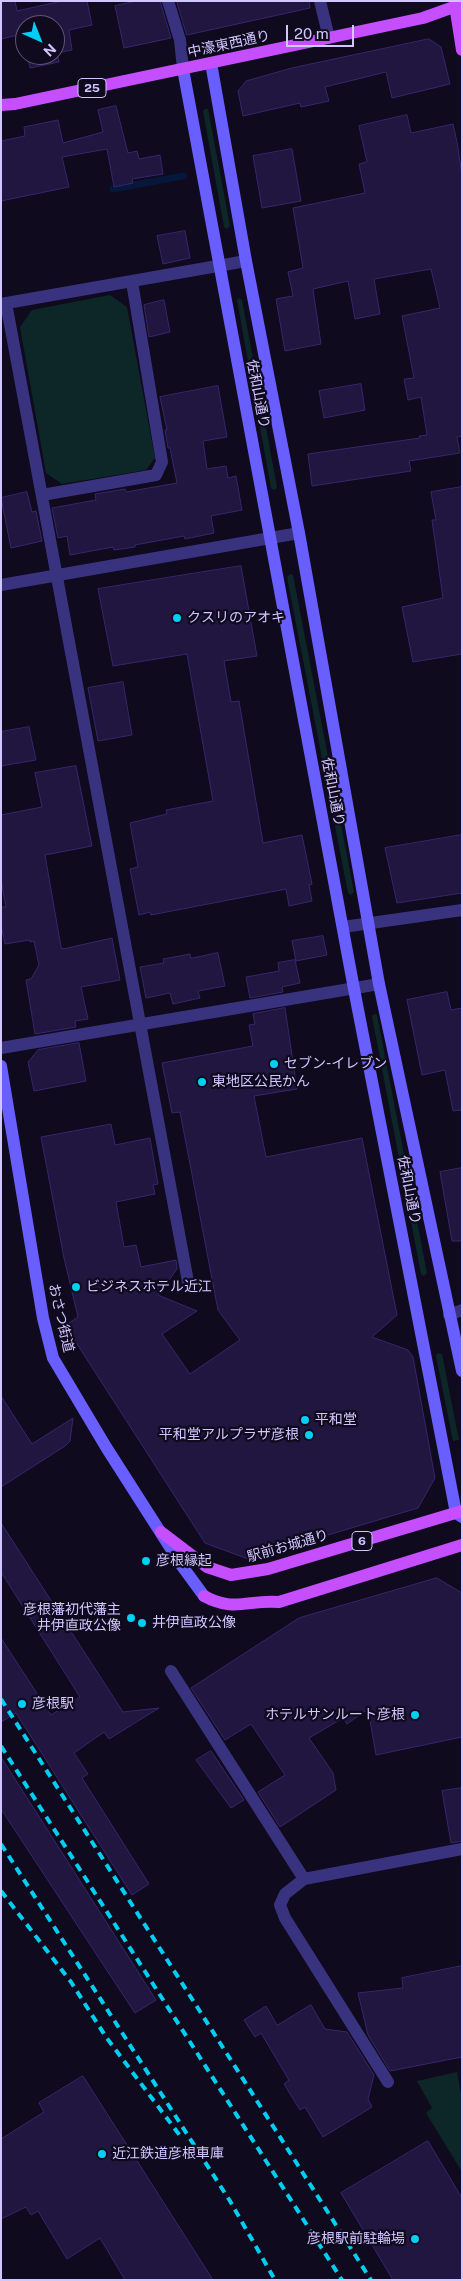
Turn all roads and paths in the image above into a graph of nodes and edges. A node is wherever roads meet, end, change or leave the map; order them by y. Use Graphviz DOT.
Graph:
graph roads {
  1 [pos="168,1"];
  2 [pos="320,1"];
  3 [pos="457,4"];
  4 [pos="329,38"];
  5 [pos="462,50"];
  6 [pos="211,63"];
  7 [pos="183,69"];
  8 [pos="1,105"];
  9 [pos="246,260"];
  10 [pos="219,266"];
  11 [pos="132,282"];
  12 [pos="4,304"];
  13 [pos="42,495"];
  14 [pos="299,533"];
  15 [pos="270,539"];
  16 [pos="57,576"];
  17 [pos="1,585"];
  18 [pos="462,910"];
  19 [pos="369,923"];
  20 [pos="343,927"];
  21 [pos="380,984"];
  22 [pos="354,989"];
  23 [pos="140,1024"];
  24 [pos="1,1048"];
  25 [pos="1,1066"];
  26 [pos="189,1287"];
  27 [pos="462,1310"];
  28 [pos="449,1315"];
  29 [pos="462,1371"];
  30 [pos="460,1514"];
  31 [pos="161,1532"];
  32 [pos="462,1545"];
  33 [pos="204,1596"];
  34 [pos="171,1671"];
  35 [pos="462,1849"];
  36 [pos="304,1879"];
  37 [pos="388,2082"];
  1 -- 7 [label="street"];
  2 -- 4 [label="street"];
  3 -- 4 [label="main road, 中濠東西通り / 25"];
  3 -- 5 [label="main road"];
  4 -- 6 [label="main road, 中濠東西通り / 25"];
  6 -- 7 [label="main road, 中濠東西通り / 25"];
  6 -- 9 [label="street, 佐和山通り"];
  7 -- 8 [label="main road, 中濠東西通り / 25"];
  7 -- 10 [label="street, 佐和山通り"];
  9 -- 10 [label="street"];
  9 -- 14 [label="street, 佐和山通り"];
  10 -- 11 [label="street"];
  10 -- 15 [label="street, 佐和山通り"];
  11 -- 12 [label="street"];
  11 -- 13 [label="street"];
  12 -- 13 [label="street"];
  13 -- 16 [label="street"];
  14 -- 15 [label="street"];
  14 -- 19 [label="street, 佐和山通り"];
  15 -- 16 [label="street"];
  15 -- 20 [label="street, 佐和山通り"];
  16 -- 17 [label="street"];
  16 -- 23 [label="street"];
  18 -- 19 [label="street"];
  19 -- 20 [label="street"];
  19 -- 21 [label="street, 佐和山通り"];
  20 -- 22 [label="street, 佐和山通り"];
  21 -- 22 [label="street"];
  21 -- 28 [label="street, 佐和山通り"];
  22 -- 23 [label="street"];
  22 -- 30 [label="street, 佐和山通り"];
  23 -- 24 [label="street"];
  23 -- 26 [label="street"];
  25 -- 31 [label="street, おさつ街道"];
  27 -- 28 [label="street"];
  28 -- 29 [label="street, 佐和山通り"];
  30 -- 31 [label="main road, 駅前お城通り / 6"];
  31 -- 33 [label="street, おさつ街道"];
  32 -- 33 [label="main road"];
  34 -- 36 [label="street"];
  35 -- 36 [label="street"];
  36 -- 37 [label="street"];
}
